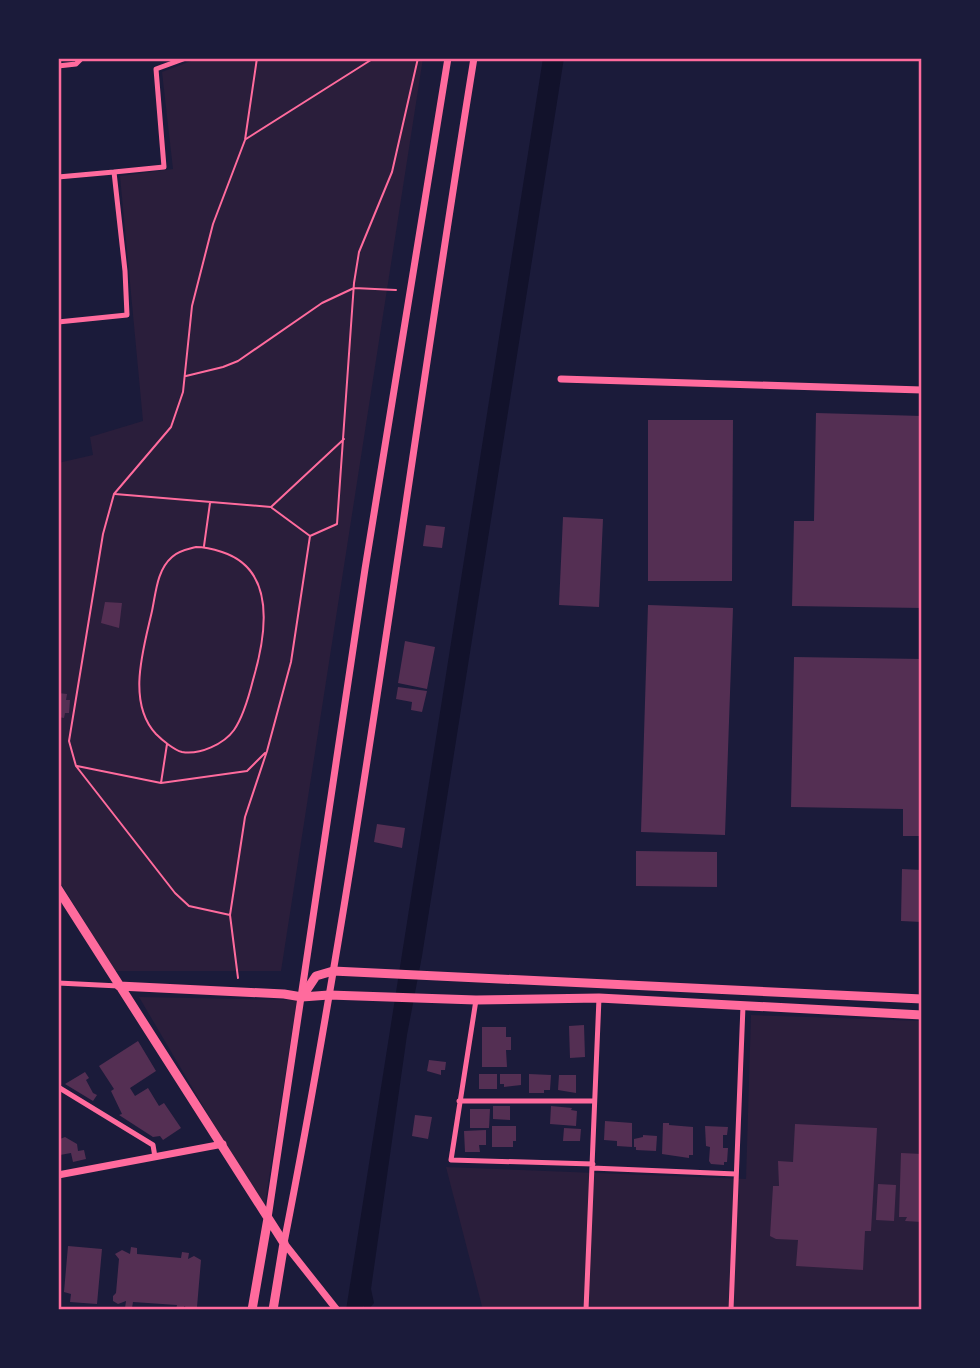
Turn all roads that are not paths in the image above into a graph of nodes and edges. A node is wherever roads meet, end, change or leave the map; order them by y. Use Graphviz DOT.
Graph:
graph roads {
  1 [pos="82,58"];
  2 [pos="186,58"];
  3 [pos="448,58"];
  4 [pos="474,58"];
  5 [pos="58,66"];
  6 [pos="114,172"];
  7 [pos="58,177"];
  8 [pos="58,322"];
  9 [pos="561,379"];
  10 [pos="922,390"];
  11 [pos="58,889"];
  12 [pos="332,971"];
  13 [pos="58,983"];
  14 [pos="119,986"];
  15 [pos="329,996"];
  16 [pos="302,997"];
  17 [pos="599,998"];
  18 [pos="922,999"];
  19 [pos="476,1000"];
  20 [pos="743,1005"];
  21 [pos="922,1015"];
  22 [pos="58,1087"];
  23 [pos="459,1101"];
  24 [pos="594,1101"];
  25 [pos="223,1144"];
  26 [pos="155,1157"];
  27 [pos="592,1166"];
  28 [pos="736,1174"];
  29 [pos="58,1175"];
  30 [pos="268,1219"];
  31 [pos="284,1243"];
  32 [pos="251,1310"];
  33 [pos="273,1310"];
  34 [pos="337,1310"];
  35 [pos="586,1310"];
  36 [pos="731,1310"];
  1 -- 5 [label="street"];
  2 -- 6 [label="street"];
  3 -- 16 [label="street"];
  4 -- 12 [label="street"];
  6 -- 7 [label="street"];
  6 -- 8 [label="street"];
  9 -- 10 [label="street"];
  11 -- 14 [label="highway"];
  12 -- 15 [label="street"];
  12 -- 16 [label="highway"];
  12 -- 18 [label="highway"];
  13 -- 14 [label="street"];
  14 -- 16 [label="highway"];
  14 -- 25 [label="highway"];
  15 -- 16 [label="highway"];
  15 -- 19 [label="highway"];
  15 -- 31 [label="street"];
  16 -- 30 [label="street"];
  17 -- 19 [label="highway"];
  17 -- 20 [label="highway"];
  17 -- 24 [label="street"];
  19 -- 23 [label="street"];
  20 -- 21 [label="highway"];
  20 -- 28 [label="street"];
  22 -- 26 [label="street"];
  23 -- 24 [label="street"];
  23 -- 27 [label="street"];
  24 -- 27 [label="street"];
  25 -- 26 [label="street"];
  25 -- 30 [label="highway"];
  26 -- 29 [label="street"];
  27 -- 28 [label="street"];
  27 -- 35 [label="street"];
  28 -- 36 [label="street"];
  30 -- 31 [label="highway"];
  30 -- 32 [label="highway"];
  31 -- 33 [label="highway"];
  31 -- 34 [label="street"];
}
